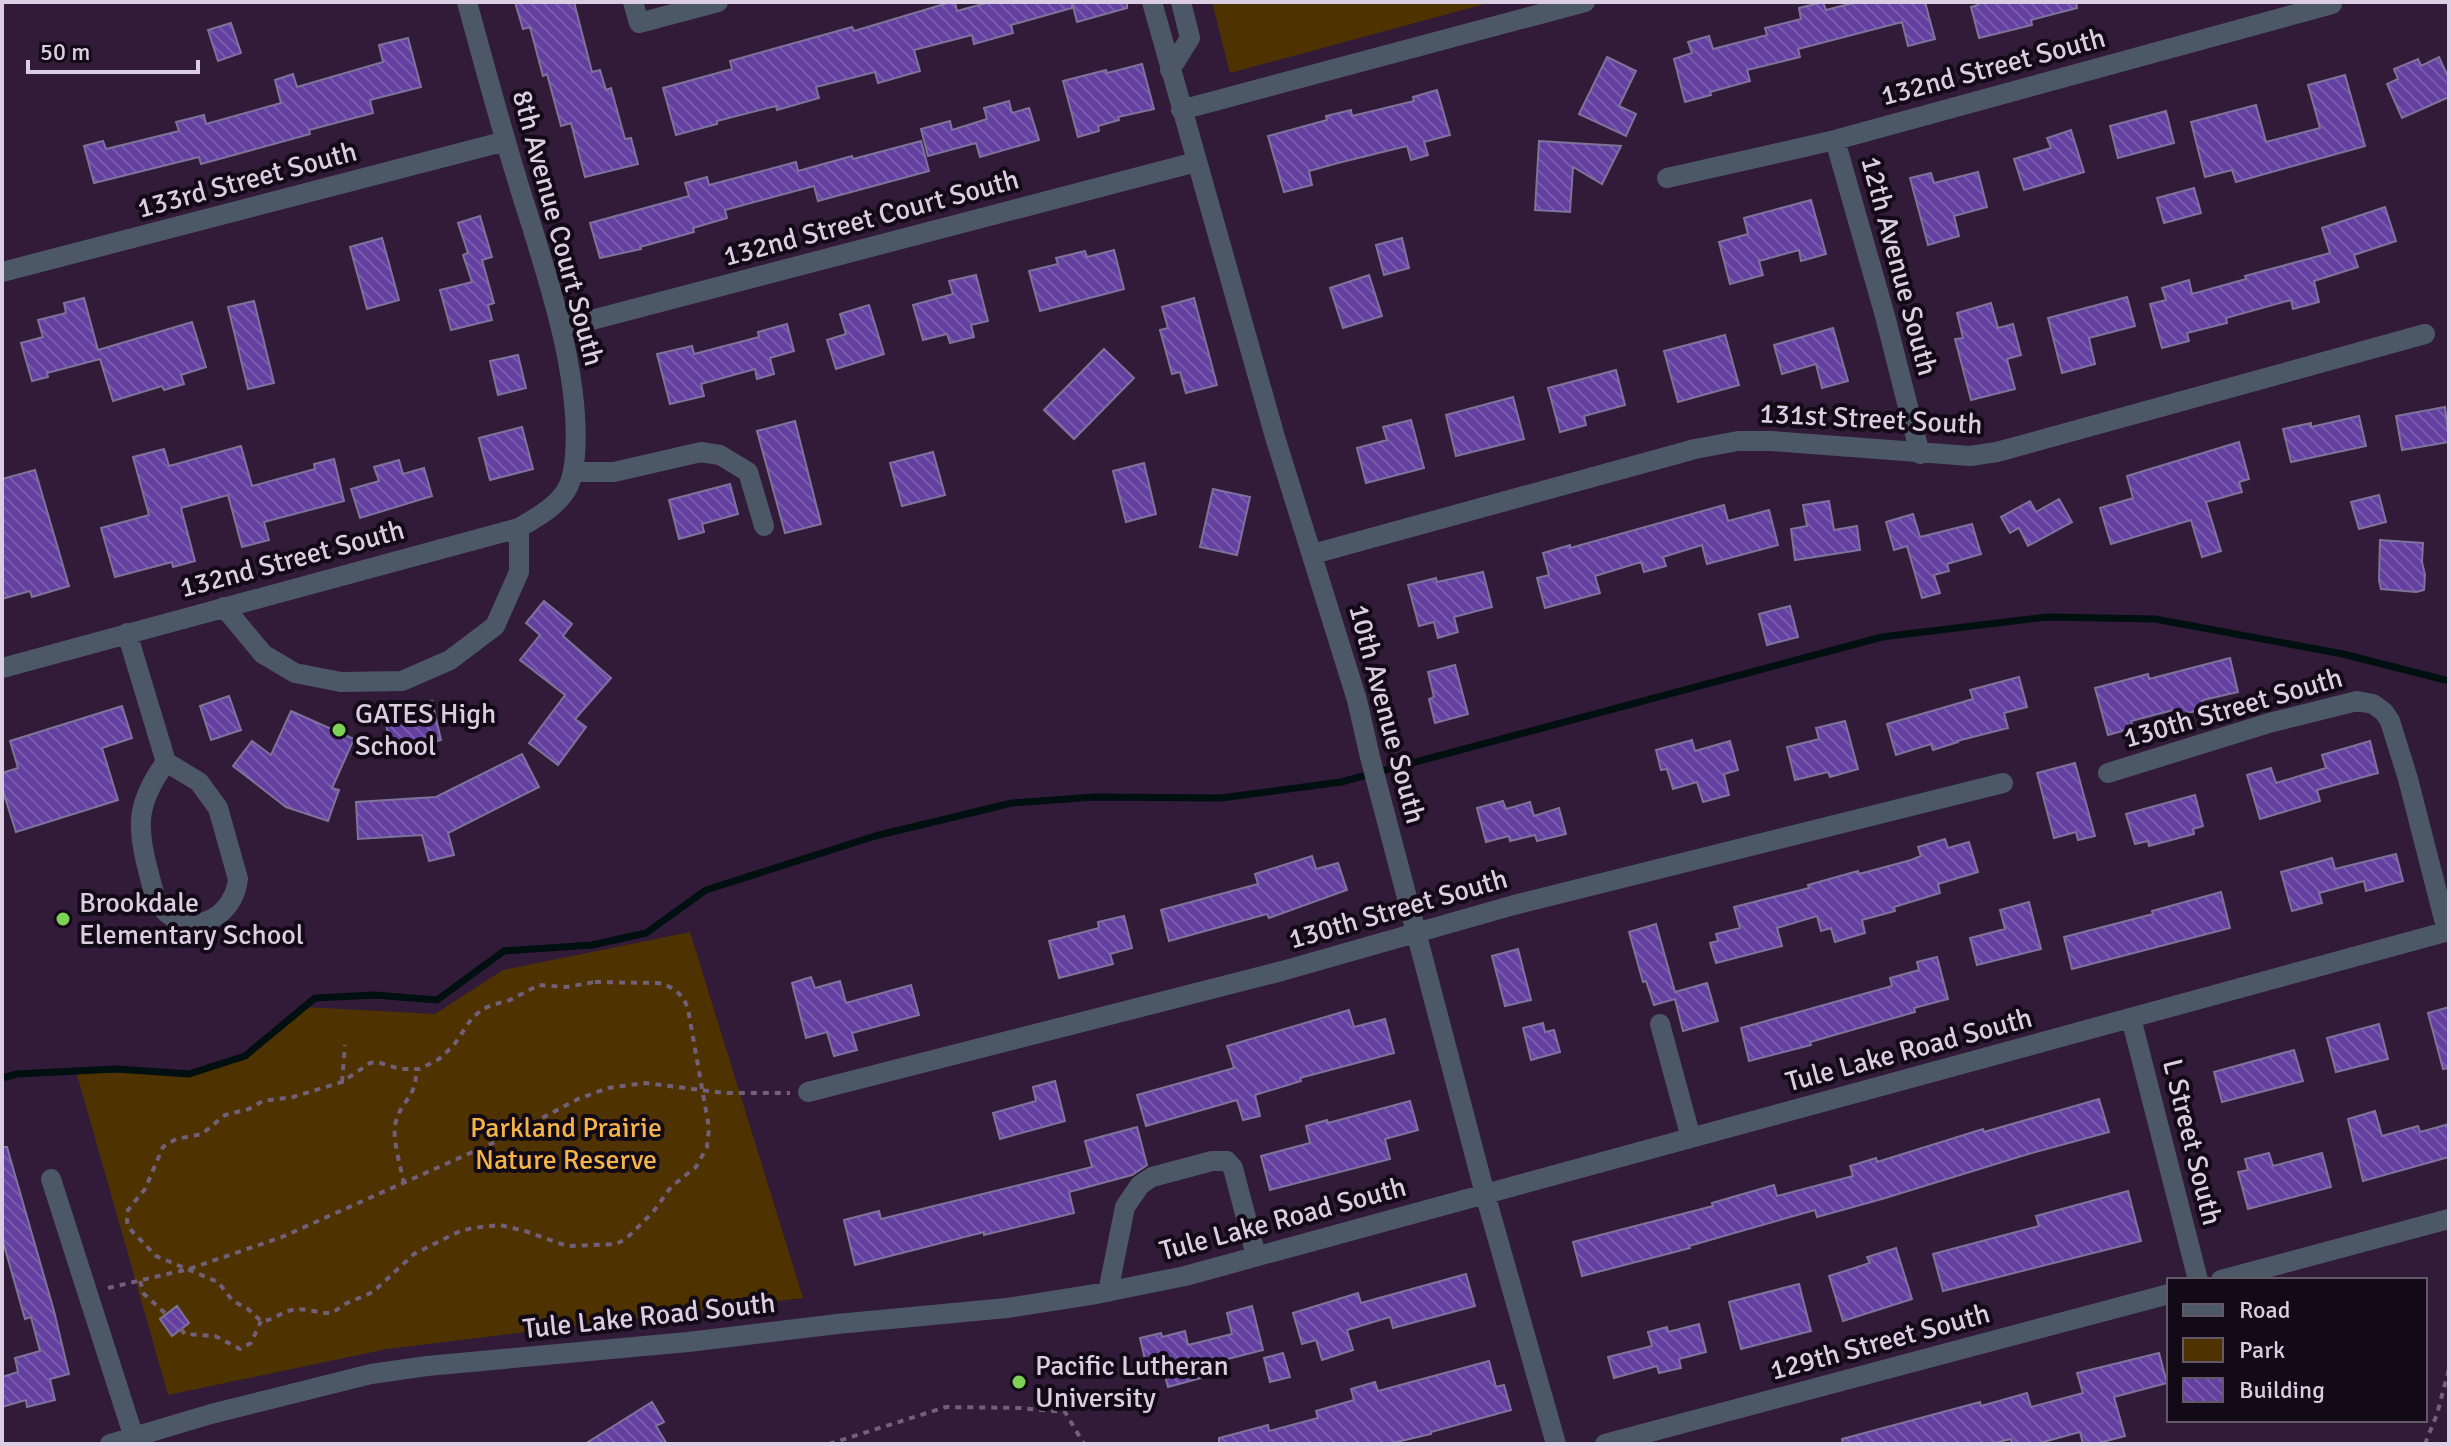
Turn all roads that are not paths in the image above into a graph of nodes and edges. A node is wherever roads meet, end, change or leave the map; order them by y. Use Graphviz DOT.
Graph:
graph roads {
  1 [pos="467,2"];
  2 [pos="633,2"];
  3 [pos="718,2"];
  4 [pos="1152,2"];
  5 [pos="1181,2"];
  6 [pos="1585,2"];
  7 [pos="2332,4"];
  8 [pos="1170,70"];
  9 [pos="1181,110"];
  10 [pos="1835,140"];
  11 [pos="506,141"];
  12 [pos="1196,162"];
  13 [pos="1667,178"];
  14 [pos="2,272"];
  15 [pos="561,328"];
  16 [pos="2425,334"];
  17 [pos="1920,454"];
  18 [pos="573,472"];
  19 [pos="764,526"];
  20 [pos="519,528"];
  21 [pos="1313,554"];
  22 [pos="224,607"];
  23 [pos="127,633"];
  24 [pos="2,668"];
  25 [pos="166,762"];
  26 [pos="2108,773"];
  27 [pos="2003,783"];
  28 [pos="2448,931"];
  29 [pos="1416,932"];
  30 [pos="2131,1018"];
  31 [pos="1660,1024"];
  32 [pos="808,1092"];
  33 [pos="1691,1138"];
  34 [pos="51,1179"];
  35 [pos="1485,1194"];
  36 [pos="2449,1219"];
  37 [pos="1256,1256"];
  38 [pos="2197,1278"];
  39 [pos="2228,1278"];
  40 [pos="1108,1292"];
  41 [pos="2167,1295"];
  42 [pos="135,1441"];
  43 [pos="110,1444"];
  44 [pos="1556,1444"];
  45 [pos="1605,1444"];
  1 -- 11 [label="street, 8th Avenue Court South"];
  2 -- 3 [label="street"];
  4 -- 8 [label="street, 10th Avenue South"];
  5 -- 8 [label="street"];
  6 -- 9 [label="street"];
  7 -- 10 [label="street, 132nd Street South"];
  8 -- 9 [label="street, 10th Avenue South"];
  9 -- 12 [label="street, 10th Avenue South"];
  10 -- 13 [label="street, 132nd Street South"];
  10 -- 17 [label="street, 12th Avenue South"];
  11 -- 14 [label="street, 133rd Street South"];
  11 -- 15 [label="street, 8th Avenue Court South"];
  12 -- 15 [label="street, 132nd Street Court South"];
  12 -- 21 [label="street, 10th Avenue South"];
  15 -- 18 [label="street, 8th Avenue Court South"];
  16 -- 17 [label="street, 131st Street South"];
  17 -- 21 [label="street, 131st Street South"];
  18 -- 19 [label="street"];
  18 -- 20 [label="street, 132nd Street South"];
  20 -- 22 [label="street, 132nd Street South"];
  20 -- 22 [label="street"];
  21 -- 29 [label="street, 10th Avenue South"];
  22 -- 23 [label="street, 132nd Street South"];
  23 -- 24 [label="street, 132nd Street South"];
  23 -- 25 [label="street"];
  25 -- 25 [label="street"];
  26 -- 28 [label="street, 130th Street South"];
  27 -- 29 [label="street, 130th Street South"];
  28 -- 30 [label="street, Tule Lake Road South"];
  29 -- 32 [label="street, 130th Street South"];
  29 -- 35 [label="street, 10th Avenue South"];
  30 -- 33 [label="street, Tule Lake Road South"];
  30 -- 38 [label="street, L Street South"];
  31 -- 33 [label="street"];
  33 -- 35 [label="street, Tule Lake Road South"];
  34 -- 42 [label="street"];
  35 -- 37 [label="street, Tule Lake Road South"];
  35 -- 44 [label="street, 10th Avenue South"];
  36 -- 39 [label="street"];
  37 -- 40 [label="street, Tule Lake Road South"];
  37 -- 40 [label="street"];
  40 -- 42 [label="street, Tule Lake Road South"];
  41 -- 45 [label="street, 129th Street South"];
  42 -- 43 [label="street, Tule Lake Road South"];
}
